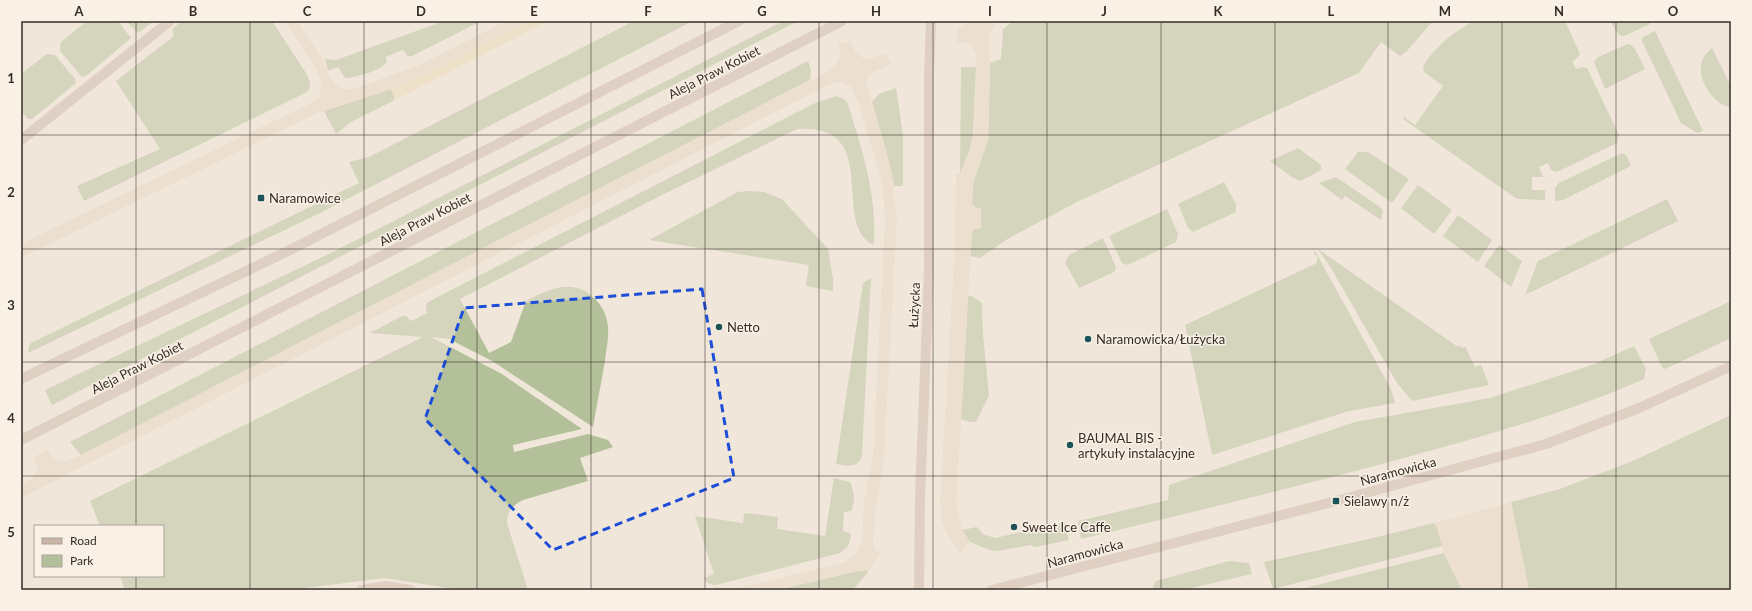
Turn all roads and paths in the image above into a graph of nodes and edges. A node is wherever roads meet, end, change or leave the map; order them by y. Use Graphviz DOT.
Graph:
graph roads {
  1 [pos="170,21"];
  2 [pos="739,21"];
  3 [pos="842,21"];
  4 [pos="931,21"];
  5 [pos="21,140"];
  6 [pos="1731,366"];
  7 [pos="21,379"];
  8 [pos="21,440"];
  9 [pos="361,590"];
  10 [pos="411,590"];
  11 [pos="919,590"];
  12 [pos="992,590"];
  1 -- 5 [label="street"];
  2 -- 7 [label="street"];
  3 -- 8 [label="street, Aleja Praw Kobiet"];
  4 -- 11 [label="street, Łużycka"];
  6 -- 12 [label="street, Naramowicka"];
  9 -- 10 [label="street"];
}
